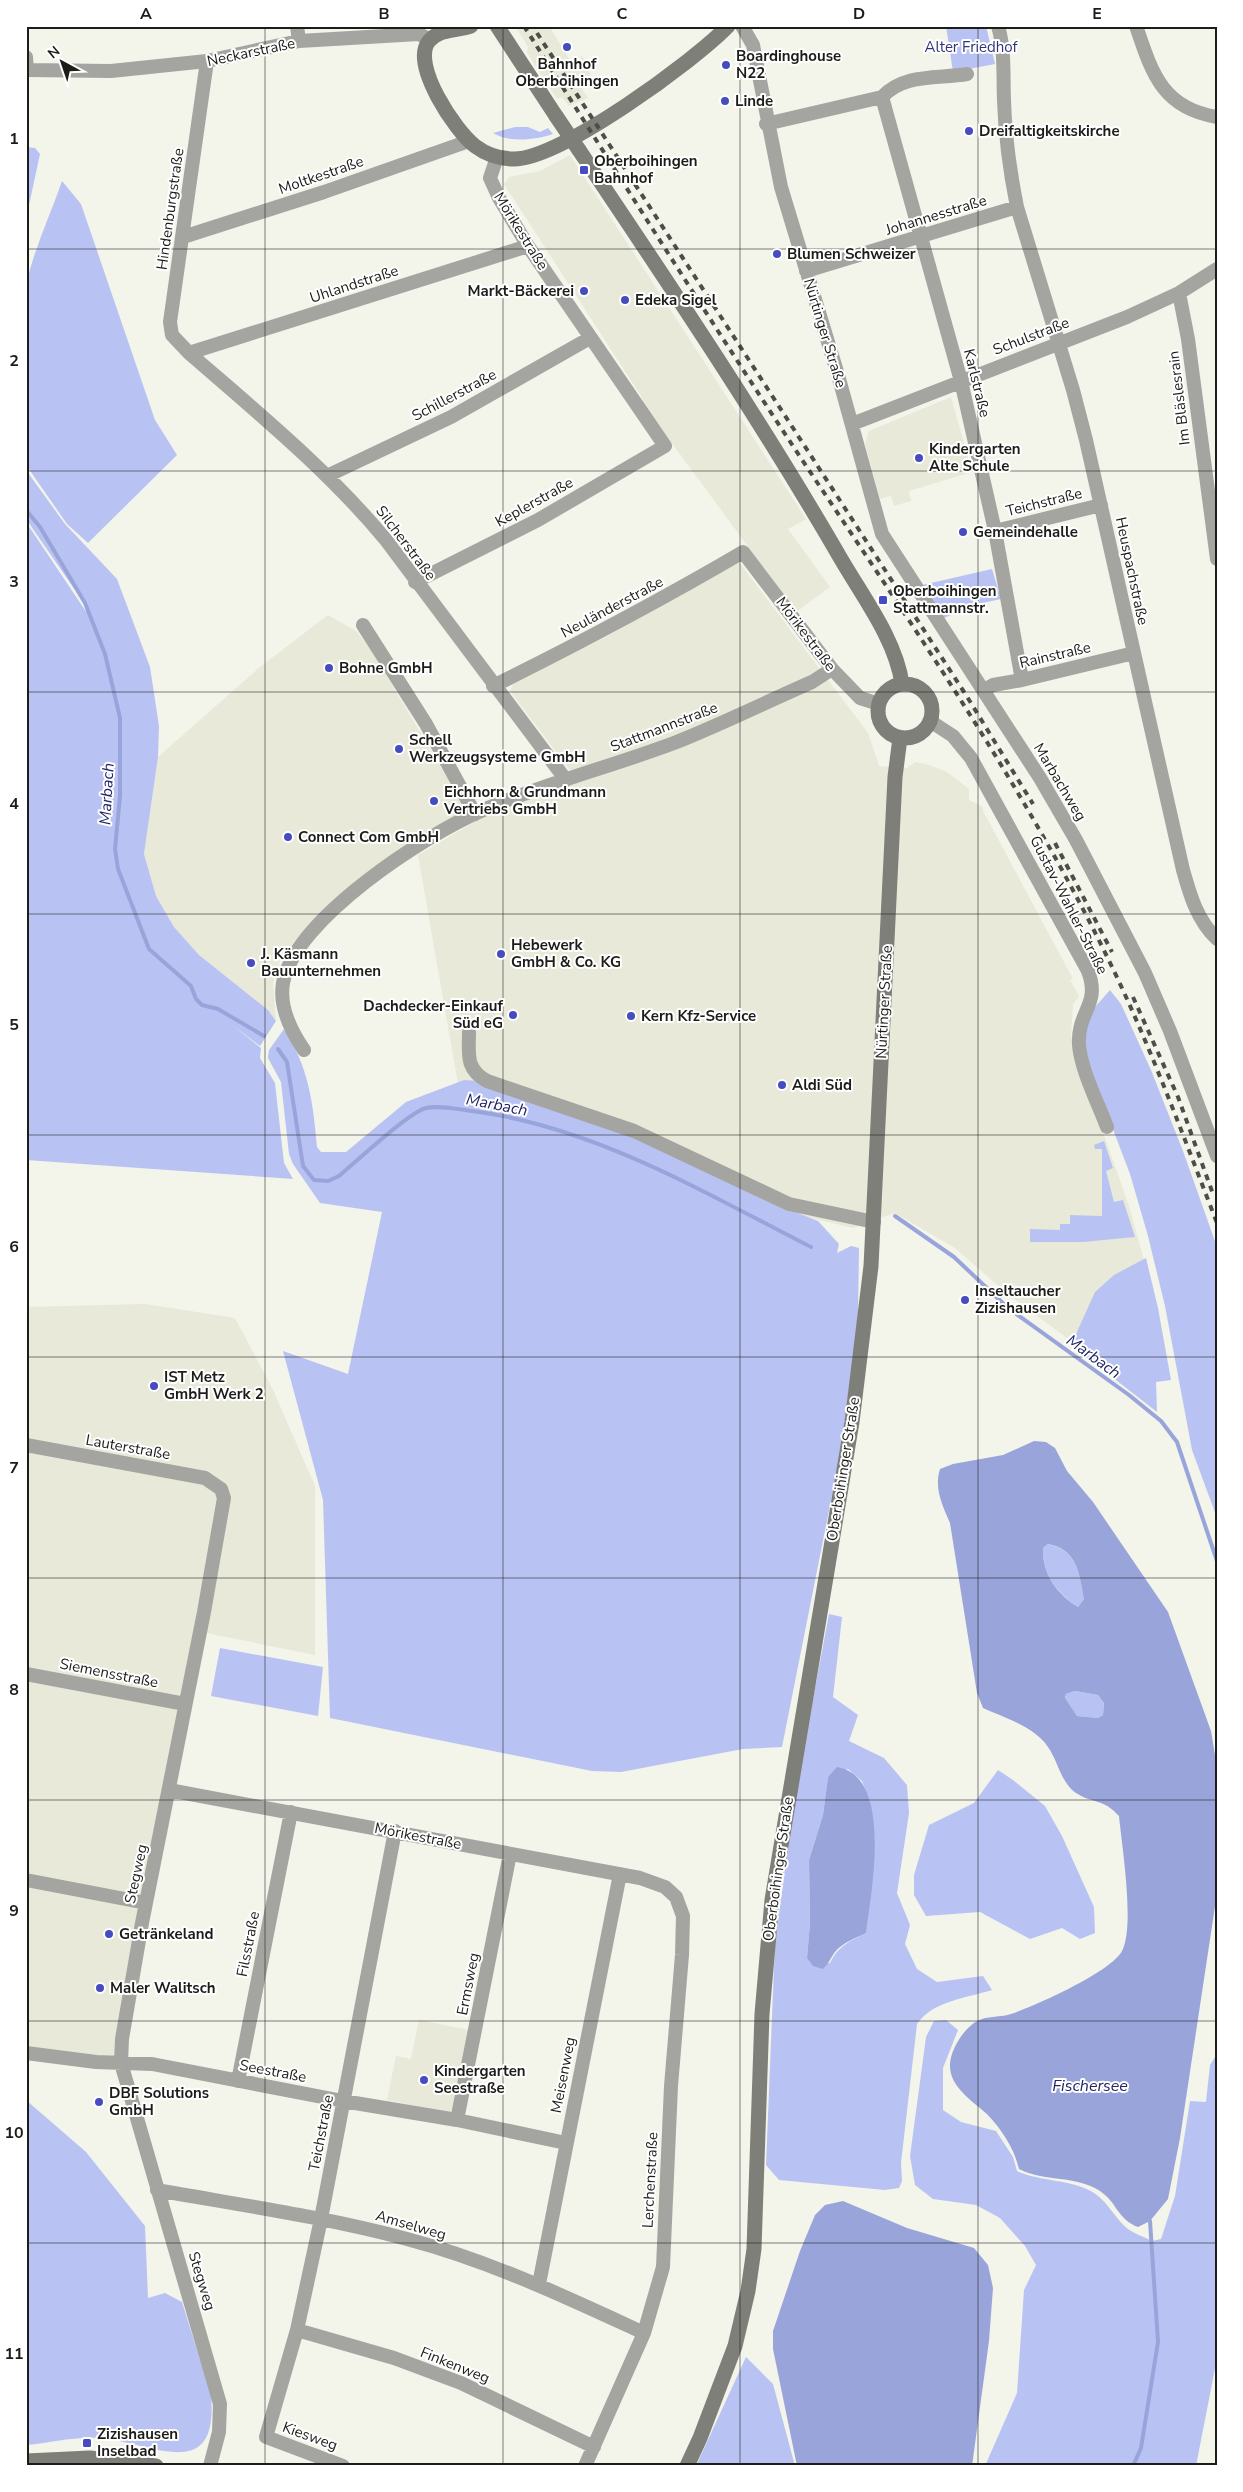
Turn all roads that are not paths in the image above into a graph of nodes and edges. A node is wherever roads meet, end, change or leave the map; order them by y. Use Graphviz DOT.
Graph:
graph roads {
  1 [pos="297,26"];
  2 [pos="471,26"];
  3 [pos="497,26"];
  4 [pos="728,26"];
  5 [pos="742,26"];
  6 [pos="998,26"];
  7 [pos="1136,26"];
  8 [pos="430,40"];
  9 [pos="299,42"];
  10 [pos="207,61"];
  11 [pos="27,66"];
  12 [pos="967,74"];
  13 [pos="882,98"];
  14 [pos="1217,117"];
  15 [pos="766,124"];
  16 [pos="470,141"];
  17 [pos="497,157"];
  18 [pos="1017,207"];
  19 [pos="183,237"];
  20 [pos="920,237"];
  21 [pos="528,246"];
  22 [pos="1217,269"];
  23 [pos="806,271"];
  24 [pos="1179,293"];
  25 [pos="590,338"];
  26 [pos="1058,343"];
  27 [pos="189,353"];
  28 [pos="961,381"];
  29 [pos="852,424"];
  30 [pos="855,438"];
  31 [pos="665,446"];
  32 [pos="329,475"];
  33 [pos="1101,505"];
  34 [pos="995,531"];
  35 [pos="743,552"];
  36 [pos="1217,559"];
  37 [pos="415,582"];
  38 [pos="363,625"];
  39 [pos="1134,653"];
  40 [pos="832,669"];
  41 [pos="1022,680"];
  42 [pos="902,684"];
  43 [pos="493,686"];
  44 [pos="984,690"];
  45 [pos="878,704"];
  46 [pos="930,721"];
  47 [pos="900,738"];
  48 [pos="566,780"];
  49 [pos="475,814"];
  50 [pos="1217,939"];
  51 [pos="469,1032"];
  52 [pos="304,1050"];
  53 [pos="1107,1127"];
  54 [pos="1217,1156"];
  55 [pos="874,1222"];
  56 [pos="871,1266"];
  57 [pos="26,1445"];
  58 [pos="221,1489"];
  59 [pos="26,1674"];
  60 [pos="185,1704"];
  61 [pos="169,1790"];
  62 [pos="291,1812"];
  63 [pos="395,1832"];
  64 [pos="510,1854"];
  65 [pos="620,1874"];
  66 [pos="26,1880"];
  67 [pos="665,1887"];
  68 [pos="146,1903"];
  69 [pos="26,2053"];
  70 [pos="120,2063"];
  71 [pos="238,2082"];
  72 [pos="343,2101"];
  73 [pos="457,2120"];
  74 [pos="566,2143"];
  75 [pos="157,2190"];
  76 [pos="321,2219"];
  77 [pos="539,2284"];
  78 [pos="298,2330"];
  79 [pos="644,2333"];
  80 [pos="266,2437"];
  81 [pos="594,2447"];
  82 [pos="26,2461"];
  83 [pos="156,2466"];
  84 [pos="210,2466"];
  85 [pos="343,2466"];
  86 [pos="585,2466"];
  87 [pos="687,2466"];
  1 -- 9 [label="street"];
  2 -- 8 [label="main road"];
  3 -- 42 [label="main road, bridge"];
  4 -- 17 [label="main road"];
  5 -- 15 [label="street, Nürtinger Straße"];
  6 -- 18 [label="street, Heuspachstraße"];
  7 -- 14 [label="street"];
  8 -- 9 [label="street, Neckarstraße"];
  8 -- 16 [label="main road"];
  9 -- 10 [label="street, Neckarstraße"];
  10 -- 11 [label="street, Neckarstraße"];
  10 -- 19 [label="street, Hindenburgstraße"];
  12 -- 13 [label="street"];
  13 -- 15 [label="street"];
  13 -- 20 [label="street, Karlstraße"];
  15 -- 23 [label="street, Nürtinger Straße"];
  16 -- 17 [label="main road"];
  16 -- 19 [label="street, Moltkestraße"];
  17 -- 21 [label="street, Mörikestraße"];
  18 -- 20 [label="street, Johannesstraße"];
  18 -- 26 [label="street, Heuspachstraße"];
  19 -- 27 [label="street, Hindenburgstraße"];
  20 -- 23 [label="street, Johannesstraße"];
  20 -- 28 [label="street, Karlstraße"];
  21 -- 25 [label="street, Mörikestraße"];
  21 -- 27 [label="street, Uhlandstraße"];
  22 -- 24 [label="street, Schulstraße"];
  23 -- 29 [label="street, Nürtinger Straße"];
  24 -- 26 [label="street, Schulstraße"];
  24 -- 36 [label="street, Im Bläslesrain"];
  25 -- 31 [label="street, Mörikestraße"];
  25 -- 32 [label="street, Schillerstraße"];
  26 -- 28 [label="street, Schulstraße"];
  26 -- 33 [label="street, Heuspachstraße"];
  27 -- 32 [label="street, Silcherstraße"];
  28 -- 29 [label="street, Schulstraße"];
  28 -- 34 [label="street, Karlstraße"];
  29 -- 30 [label="street, Nürtinger Straße"];
  30 -- 44 [label="street, Marbachweg"];
  31 -- 37 [label="street, Keplerstraße"];
  32 -- 37 [label="street, Silcherstraße"];
  33 -- 34 [label="street, Teichstraße"];
  33 -- 39 [label="street, Heuspachstraße"];
  34 -- 41 [label="street, Karlstraße"];
  35 -- 40 [label="street, Mörikestraße"];
  35 -- 43 [label="street, Neuländerstraße"];
  37 -- 43 [label="street, Silcherstraße"];
  38 -- 49 [label="street"];
  39 -- 41 [label="street, Rainstraße"];
  39 -- 50 [label="street, Heuspachstraße"];
  40 -- 45 [label="street, Mörikestraße"];
  40 -- 48 [label="street, Stattmannstraße"];
  41 -- 44 [label="street, Rainstraße"];
  42 -- 45 [label="main road"];
  42 -- 46 [label="main road"];
  43 -- 48 [label="street, Silcherstraße"];
  44 -- 54 [label="street, Marbachweg"];
  45 -- 47 [label="main road"];
  46 -- 47 [label="main road"];
  46 -- 53 [label="street, Gustav-Wahler-Straße"];
  47 -- 55 [label="main road, Nürtinger Straße"];
  48 -- 49 [label="street, Stattmannstraße"];
  49 -- 52 [label="street, Stattmannstraße"];
  51 -- 55 [label="street"];
  55 -- 56 [label="main road, Nürtinger Straße"];
  56 -- 87 [label="main road, Oberboihinger Straße"];
  57 -- 58 [label="street, Lauterstraße"];
  58 -- 60 [label="street, Stegweg"];
  59 -- 60 [label="street, Siemensstraße"];
  60 -- 61 [label="street, Stegweg"];
  61 -- 62 [label="street, Mörikestraße"];
  61 -- 68 [label="street, Stegweg"];
  62 -- 63 [label="street, Mörikestraße"];
  62 -- 71 [label="street, Filsstraße"];
  63 -- 64 [label="street, Mörikestraße"];
  63 -- 72 [label="street, Teichstraße"];
  64 -- 65 [label="street, Mörikestraße"];
  64 -- 73 [label="street, Ermsweg"];
  65 -- 67 [label="street, Mörikestraße"];
  65 -- 74 [label="street, Meisenweg"];
  66 -- 68 [label="street"];
  67 -- 79 [label="street, Lerchenstraße"];
  68 -- 70 [label="street, Stegweg"];
  69 -- 70 [label="street"];
  70 -- 71 [label="street, Seestraße"];
  70 -- 75 [label="street, Stegweg"];
  71 -- 72 [label="street, Seestraße"];
  72 -- 73 [label="street, Seestraße"];
  72 -- 76 [label="street, Teichstraße"];
  73 -- 74 [label="street, Seestraße"];
  74 -- 77 [label="street, Meisenweg"];
  75 -- 76 [label="street, Amselweg"];
  75 -- 84 [label="street, Stegweg"];
  76 -- 77 [label="street, Amselweg"];
  76 -- 78 [label="street, Teichstraße"];
  77 -- 79 [label="street, Amselweg"];
  78 -- 80 [label="street, Teichstraße"];
  78 -- 81 [label="street, Finkenweg"];
  79 -- 81 [label="street, Lerchenstraße"];
  80 -- 85 [label="street, Kiesweg"];
  81 -- 86 [label="street, Lerchenstraße"];
  82 -- 83 [label="main road"];
}
